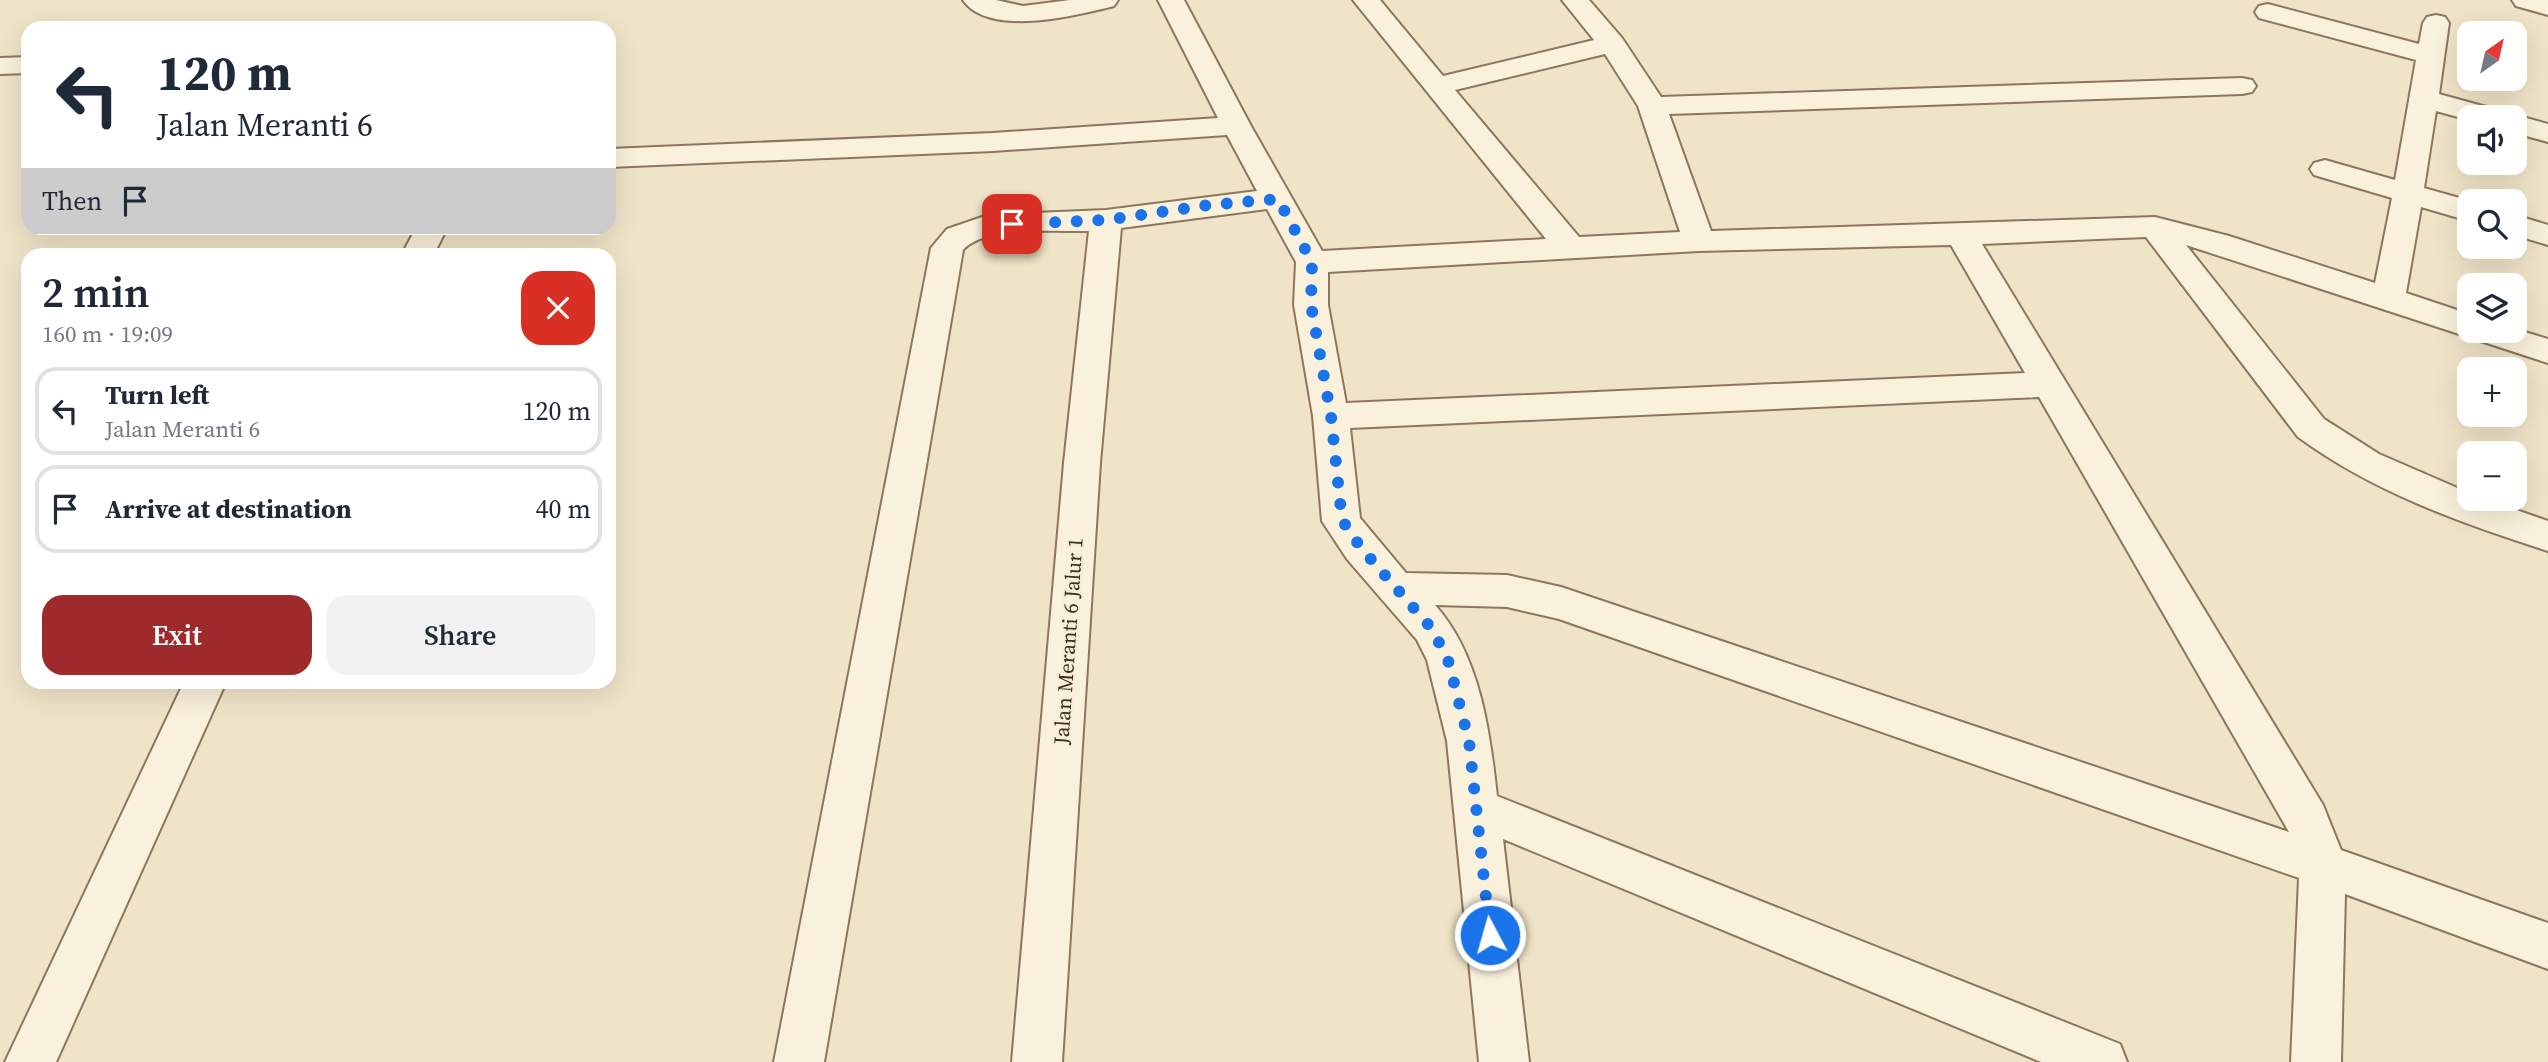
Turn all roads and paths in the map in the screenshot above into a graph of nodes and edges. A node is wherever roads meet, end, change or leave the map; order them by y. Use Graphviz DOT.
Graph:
graph roads {
  1 [pos="976,0"];
  2 [pos="1105,0"];
  3 [pos="1171,0"];
  4 [pos="1366,0"];
  5 [pos="1575,0"];
  6 [pos="2525,0"];
  7 [pos="2548,7"];
  8 [pos="2268,12"];
  9 [pos="2436,23"];
  10 [pos="1612,44"];
  11 [pos="2431,56"];
  12 [pos="21,65"];
  13 [pos="0,66"];
  14 [pos="1439,85"];
  15 [pos="2242,86"];
  16 [pos="2424,99"];
  17 [pos="1652,106"];
  18 [pos="2457,108"];
  19 [pos="1236,126"];
  20 [pos="2527,127"];
  21 [pos="2548,133"];
  22 [pos="616,158"];
  23 [pos="2325,169"];
  24 [pos="2408,193"];
  25 [pos="1278,199"];
  26 [pos="2457,207"];
  27 [pos="1106,220"];
  28 [pos="2155,227"];
  29 [pos="2527,229"];
  30 [pos="1961,235"];
  31 [pos="2548,235"];
  32 [pos="1699,241"];
  33 [pos="1571,249"];
  34 [pos="1312,262"];
  35 [pos="2388,300"];
  36 [pos="2457,322"];
  37 [pos="2522,343"];
  38 [pos="2548,351"];
  39 [pos="2048,384"];
  40 [pos="1331,416"];
  41 [pos="2548,536"];
  42 [pos="1394,588"];
  43 [pos="202,689"];
  44 [pos="1477,808"];
  45 [pos="2323,865"];
  46 [pos="2548,946"];
  47 [pos="30,1062"];
  48 [pos="799,1062"];
  49 [pos="1037,1062"];
  50 [pos="1504,1062"];
  51 [pos="2102,1062"];
  52 [pos="2316,1062"];
  1 -- 2 [label="street"];
  3 -- 19 [label="street"];
  4 -- 14 [label="street"];
  5 -- 10 [label="street"];
  6 -- 7 [label="street"];
  8 -- 11 [label="street"];
  9 -- 11 [label="street"];
  10 -- 14 [label="street"];
  10 -- 17 [label="street"];
  11 -- 16 [label="street"];
  12 -- 13 [label="street"];
  14 -- 33 [label="street"];
  15 -- 17 [label="street"];
  16 -- 18 [label="street"];
  16 -- 24 [label="street"];
  17 -- 32 [label="street"];
  19 -- 22 [label="street"];
  19 -- 25 [label="street"];
  20 -- 21 [label="street"];
  23 -- 24 [label="street"];
  24 -- 26 [label="street"];
  24 -- 35 [label="street"];
  25 -- 27 [label="street"];
  25 -- 34 [label="street"];
  27 -- 48 [label="street"];
  27 -- 49 [label="street, Jalan Meranti 6 Jalur 1"];
  28 -- 30 [label="street"];
  28 -- 35 [label="street"];
  28 -- 41 [label="street"];
  29 -- 31 [label="street"];
  30 -- 32 [label="street"];
  30 -- 39 [label="street"];
  32 -- 33 [label="street"];
  33 -- 34 [label="street"];
  34 -- 40 [label="street"];
  35 -- 36 [label="street"];
  37 -- 38 [label="street"];
  39 -- 40 [label="street"];
  39 -- 45 [label="street"];
  40 -- 42 [label="street"];
  42 -- 44 [label="street"];
  42 -- 45 [label="street"];
  43 -- 47 [label="street"];
  44 -- 50 [label="street"];
  44 -- 51 [label="street"];
  45 -- 46 [label="street"];
  45 -- 52 [label="street"];
}
